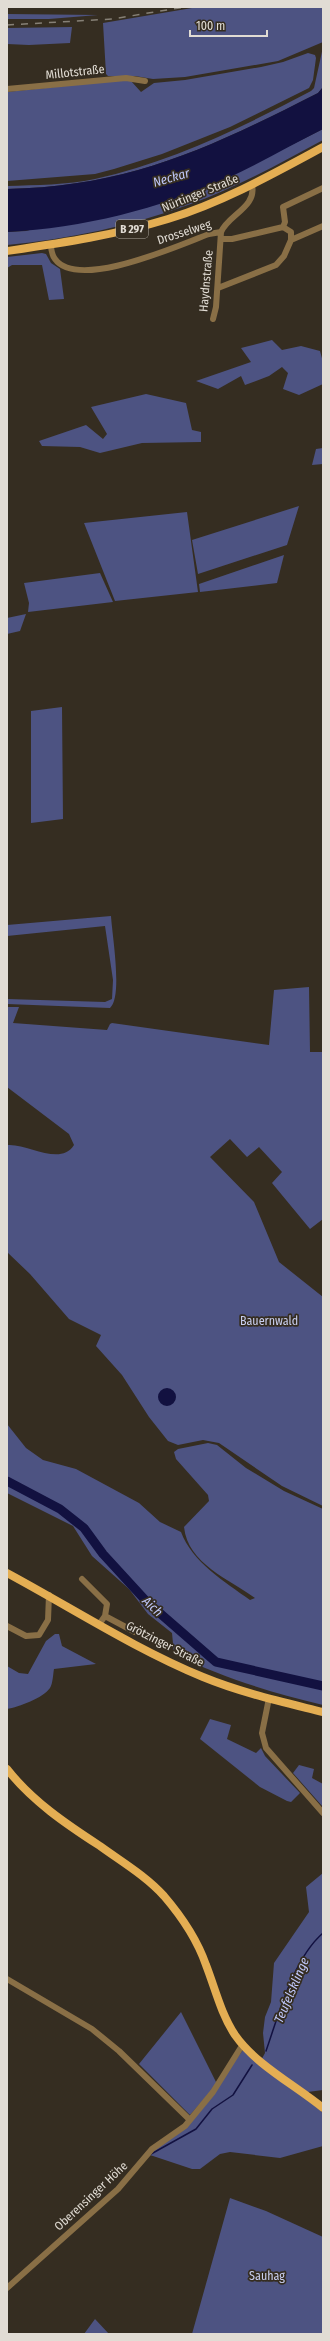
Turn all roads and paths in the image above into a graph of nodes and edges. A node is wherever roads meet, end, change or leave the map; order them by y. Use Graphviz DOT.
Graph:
graph roads {
  1 [pos="145,80"];
  2 [pos="7,89"];
  3 [pos="323,147"];
  4 [pos="252,185"];
  5 [pos="323,188"];
  6 [pos="323,226"];
  7 [pos="283,227"];
  8 [pos="221,236"];
  9 [pos="291,240"];
  10 [pos="51,244"];
  11 [pos="7,251"];
  12 [pos="218,288"];
  13 [pos="213,319"];
  14 [pos="7,1573"];
  15 [pos="82,1579"];
  16 [pos="49,1595"];
  17 [pos="105,1616"];
  18 [pos="100,1623"];
  19 [pos="7,1626"];
  20 [pos="135,1632"];
  21 [pos="269,1698"];
  22 [pos="323,1712"];
  23 [pos="7,1769"];
  24 [pos="323,1813"];
  25 [pos="7,1979"];
  26 [pos="243,2044"];
  27 [pos="323,2108"];
  28 [pos="190,2120"];
  29 [pos="7,2288"];
  1 -- 2 [label="street, Millotstraße"];
  3 -- 4 [label="main road, Nürtinger Straße / B 297"];
  4 -- 8 [label="street"];
  4 -- 10 [label="main road, Nürtinger Straße / B 297"];
  5 -- 7 [label="street"];
  6 -- 9 [label="street"];
  7 -- 8 [label="street, Drosselweg"];
  7 -- 9 [label="street"];
  8 -- 10 [label="street, Drosselweg"];
  8 -- 12 [label="street, Haydnstraße"];
  9 -- 12 [label="street"];
  10 -- 11 [label="main road, Nürtinger Straße / B 297"];
  12 -- 13 [label="street, Haydnstraße"];
  14 -- 16 [label="main road, Grötzinger Straße"];
  15 -- 17 [label="street"];
  16 -- 18 [label="main road, Grötzinger Straße"];
  16 -- 19 [label="street"];
  17 -- 18 [label="street"];
  17 -- 20 [label="street"];
  18 -- 21 [label="main road, Grötzinger Straße"];
  21 -- 22 [label="main road, Grötzinger Straße"];
  21 -- 24 [label="street"];
  23 -- 26 [label="main road"];
  25 -- 28 [label="street"];
  26 -- 27 [label="main road"];
  26 -- 28 [label="street, Oberensinger Höhe"];
  28 -- 29 [label="street, Oberensinger Höhe"];
}
